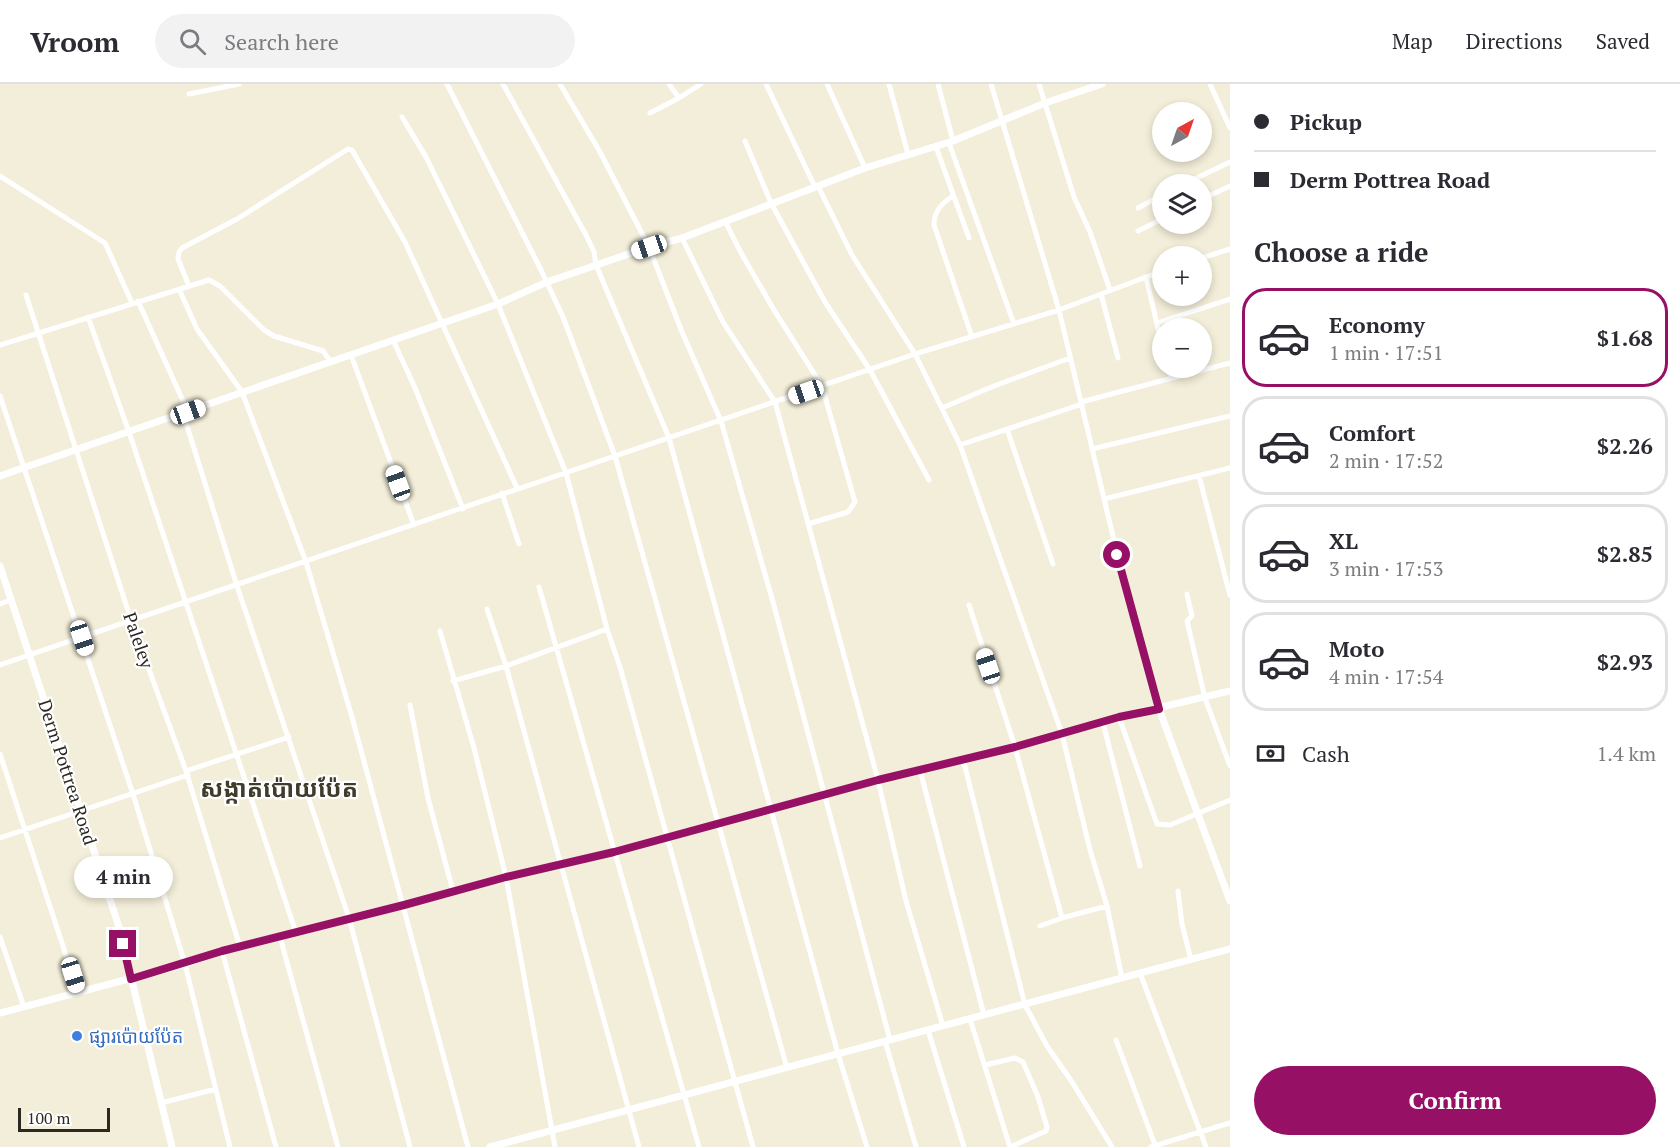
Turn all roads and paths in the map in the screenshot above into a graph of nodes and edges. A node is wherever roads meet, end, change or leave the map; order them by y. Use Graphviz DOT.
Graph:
graph roads {
  1 [pos="239,84"];
  2 [pos="447,84"];
  3 [pos="503,84"];
  4 [pos="560,84"];
  5 [pos="669,84"];
  6 [pos="700,84"];
  7 [pos="765,84"];
  8 [pos="827,84"];
  9 [pos="889,84"];
  10 [pos="938,84"];
  11 [pos="991,84"];
  12 [pos="1039,84"];
  13 [pos="1102,84"];
  14 [pos="1210,84"];
  15 [pos="1087,87"];
  16 [pos="189,94"];
  17 [pos="679,98"];
  18 [pos="1045,103"];
  19 [pos="650,113"];
  20 [pos="402,117"];
  21 [pos="1002,121"];
  22 [pos="1230,128"];
  23 [pos="745,141"];
  24 [pos="951,142"];
  25 [pos="936,147"];
  26 [pos="908,154"];
  27 [pos="1230,162"];
  28 [pos="865,168"];
  29 [pos="1205,174"];
  30 [pos="0,176"];
  31 [pos="1230,186"];
  32 [pos="817,187"];
  33 [pos="1212,194"];
  34 [pos="953,196"];
  35 [pos="1152,200"];
  36 [pos="771,203"];
  37 [pos="1138,208"];
  38 [pos="725,221"];
  39 [pos="1152,224"];
  40 [pos="1138,231"];
  41 [pos="682,238"];
  42 [pos="969,238"];
  43 [pos="649,247"];
  44 [pos="1230,249"];
  45 [pos="1212,255"];
  46 [pos="596,265"];
  47 [pos="1152,275"];
  48 [pos="1146,277"];
  49 [pos="547,282"];
  50 [pos="189,286"];
  51 [pos="179,289"];
  52 [pos="1110,290"];
  53 [pos="1101,294"];
  54 [pos="26,295"];
  55 [pos="1230,299"];
  56 [pos="135,302"];
  57 [pos="498,304"];
  58 [pos="1059,310"];
  59 [pos="88,317"];
  60 [pos="1155,318"];
  61 [pos="1171,318"];
  62 [pos="442,323"];
  63 [pos="1014,324"];
  64 [pos="38,334"];
  65 [pos="972,337"];
  66 [pos="393,340"];
  67 [pos="0,345"];
  68 [pos="915,354"];
  69 [pos="351,355"];
  70 [pos="1070,358"];
  71 [pos="1118,358"];
  72 [pos="331,362"];
  73 [pos="1230,363"];
  74 [pos="1212,367"];
  75 [pos="870,370"];
  76 [pos="1168,378"];
  77 [pos="822,386"];
  78 [pos="242,392"];
  79 [pos="0,396"];
  80 [pos="775,402"];
  81 [pos="1082,403"];
  82 [pos="942,408"];
  83 [pos="185,412"];
  84 [pos="1230,416"];
  85 [pos="721,422"];
  86 [pos="1007,429"];
  87 [pos="129,432"];
  88 [pos="669,438"];
  89 [pos="960,445"];
  90 [pos="78,450"];
  91 [pos="1092,450"];
  92 [pos="615,456"];
  93 [pos="25,468"];
  94 [pos="1230,468"];
  95 [pos="566,473"];
  96 [pos="0,476"];
  97 [pos="1199,476"];
  98 [pos="929,480"];
  99 [pos="517,488"];
  100 [pos="502,494"];
  101 [pos="1104,499"];
  102 [pos="463,509"];
  103 [pos="808,524"];
  104 [pos="414,525"];
  105 [pos="519,544"];
  106 [pos="306,562"];
  107 [pos="1053,564"];
  108 [pos="0,566"];
  109 [pos="237,586"];
  110 [pos="539,587"];
  111 [pos="1187,594"];
  112 [pos="1230,595"];
  113 [pos="11,600"];
  114 [pos="186,603"];
  115 [pos="0,604"];
  116 [pos="969,605"];
  117 [pos="487,609"];
  118 [pos="131,620"];
  119 [pos="607,629"];
  120 [pos="440,631"];
  121 [pos="82,638"];
  122 [pos="556,649"];
  123 [pos="30,656"];
  124 [pos="0,666"];
  125 [pos="506,666"];
  126 [pos="453,681"];
  127 [pos="1230,691"];
  128 [pos="1205,698"];
  129 [pos="410,705"];
  130 [pos="1159,709"];
  131 [pos="1119,717"];
  132 [pos="1103,723"];
  133 [pos="1062,734"];
  134 [pos="289,737"];
  135 [pos="1015,747"];
  136 [pos="0,754"];
  137 [pos="237,755"];
  138 [pos="963,759"];
  139 [pos="1230,766"];
  140 [pos="920,770"];
  141 [pos="187,773"];
  142 [pos="878,780"];
  143 [pos="133,794"];
  144 [pos="825,794"];
  145 [pos="1230,800"];
  146 [pos="771,808"];
  147 [pos="81,811"];
  148 [pos="1198,813"];
  149 [pos="720,823"];
  150 [pos="25,830"];
  151 [pos="667,837"];
  152 [pos="0,838"];
  153 [pos="614,852"];
  154 [pos="561,864"];
  155 [pos="1140,866"];
  156 [pos="506,877"];
  157 [pos="1228,887"];
  158 [pos="453,891"];
  159 [pos="1178,891"];
  160 [pos="1230,901"];
  161 [pos="404,905"];
  162 [pos="1107,906"];
  163 [pos="349,918"];
  164 [pos="1062,918"];
  165 [pos="1040,926"];
  166 [pos="296,933"];
  167 [pos="0,937"];
  168 [pos="280,937"];
  169 [pos="240,947"];
  170 [pos="1230,949"];
  171 [pos="222,951"];
  172 [pos="2,952"];
  173 [pos="1191,960"];
  174 [pos="186,964"];
  175 [pos="1140,973"];
  176 [pos="1122,978"];
  177 [pos="131,979"];
  178 [pos="78,992"];
  179 [pos="1025,1005"];
  180 [pos="24,1006"];
  181 [pos="0,1013"];
  182 [pos="984,1015"];
  183 [pos="970,1019"];
  184 [pos="943,1026"];
  185 [pos="928,1030"];
  186 [pos="1116,1040"];
  187 [pos="888,1041"];
  188 [pos="838,1054"];
  189 [pos="985,1065"];
  190 [pos="787,1068"];
  191 [pos="735,1081"];
  192 [pos="216,1089"];
  193 [pos="683,1095"];
  194 [pos="161,1103"];
  195 [pos="629,1110"];
  196 [pos="1230,1123"];
  197 [pos="551,1131"];
  198 [pos="1200,1132"];
  199 [pos="1153,1146"];
  200 [pos="172,1147"];
  201 [pos="230,1147"];
  202 [pos="276,1147"];
  203 [pos="338,1147"];
  204 [pos="410,1147"];
  205 [pos="468,1147"];
  206 [pos="490,1147"];
  207 [pos="555,1147"];
  208 [pos="639,1147"];
  209 [pos="699,1147"];
  210 [pos="753,1147"];
  211 [pos="867,1147"];
  212 [pos="916,1147"];
  213 [pos="964,1147"];
  214 [pos="1112,1147"];
  215 [pos="1206,1147"];
  1 -- 16 [label="street"];
  2 -- 49 [label="street"];
  3 -- 46 [label="street"];
  4 -- 43 [label="street"];
  5 -- 17 [label="street"];
  6 -- 17 [label="street"];
  7 -- 32 [label="street"];
  8 -- 28 [label="street"];
  9 -- 26 [label="street"];
  10 -- 24 [label="street"];
  11 -- 21 [label="street"];
  12 -- 18 [label="street"];
  13 -- 15 [label="street"];
  14 -- 22 [label="street"];
  15 -- 18 [label="street"];
  17 -- 19 [label="street"];
  18 -- 21 [label="street"];
  18 -- 52 [label="street"];
  20 -- 57 [label="street"];
  21 -- 24 [label="street"];
  21 -- 58 [label="street"];
  23 -- 36 [label="street"];
  24 -- 25 [label="street"];
  24 -- 63 [label="street"];
  25 -- 26 [label="street"];
  25 -- 34 [label="street"];
  26 -- 28 [label="street"];
  27 -- 29 [label="street"];
  28 -- 32 [label="street"];
  30 -- 56 [label="street"];
  31 -- 33 [label="street"];
  32 -- 36 [label="street"];
  32 -- 68 [label="street"];
  34 -- 42 [label="street"];
  34 -- 65 [label="street"];
  35 -- 37 [label="street"];
  36 -- 38 [label="street"];
  36 -- 75 [label="street"];
  38 -- 41 [label="street"];
  38 -- 77 [label="street"];
  39 -- 40 [label="street"];
  41 -- 43 [label="street"];
  41 -- 80 [label="street"];
  43 -- 46 [label="street"];
  43 -- 85 [label="street"];
  44 -- 45 [label="street"];
  46 -- 49 [label="street"];
  46 -- 88 [label="street"];
  47 -- 48 [label="street"];
  48 -- 52 [label="street"];
  48 -- 60 [label="street"];
  49 -- 57 [label="street"];
  49 -- 92 [label="street"];
  50 -- 51 [label="street"];
  50 -- 62 [label="street"];
  50 -- 72 [label="street"];
  51 -- 56 [label="street"];
  51 -- 78 [label="street"];
  52 -- 53 [label="street"];
  53 -- 58 [label="street"];
  53 -- 71 [label="street"];
  54 -- 64 [label="street, Paleley"];
  55 -- 61 [label="street"];
  56 -- 59 [label="street"];
  56 -- 83 [label="street"];
  57 -- 62 [label="street"];
  57 -- 95 [label="street"];
  58 -- 63 [label="street"];
  58 -- 70 [label="street"];
  59 -- 64 [label="street"];
  59 -- 87 [label="street"];
  62 -- 66 [label="street"];
  62 -- 99 [label="street"];
  63 -- 65 [label="street"];
  64 -- 67 [label="street"];
  64 -- 90 [label="street, Paleley"];
  65 -- 68 [label="street"];
  66 -- 69 [label="street"];
  66 -- 102 [label="street"];
  68 -- 75 [label="street"];
  68 -- 82 [label="street"];
  69 -- 72 [label="street"];
  69 -- 104 [label="street"];
  70 -- 81 [label="street"];
  70 -- 82 [label="street"];
  72 -- 78 [label="street"];
  73 -- 74 [label="street"];
  75 -- 77 [label="street"];
  75 -- 98 [label="street"];
  76 -- 81 [label="street"];
  77 -- 80 [label="street"];
  77 -- 103 [label="street"];
  78 -- 83 [label="street"];
  78 -- 106 [label="street"];
  79 -- 93 [label="street"];
  80 -- 85 [label="street"];
  80 -- 103 [label="street"];
  81 -- 86 [label="street"];
  81 -- 91 [label="street"];
  82 -- 89 [label="street"];
  83 -- 87 [label="street"];
  83 -- 109 [label="street"];
  84 -- 91 [label="street"];
  85 -- 88 [label="street"];
  85 -- 144 [label="street"];
  86 -- 89 [label="street"];
  86 -- 107 [label="street"];
  87 -- 90 [label="street"];
  87 -- 114 [label="street"];
  88 -- 92 [label="street"];
  88 -- 146 [label="street"];
  89 -- 133 [label="street"];
  90 -- 93 [label="street"];
  90 -- 118 [label="street, Paleley"];
  91 -- 101 [label="street"];
  92 -- 95 [label="street"];
  92 -- 149 [label="street"];
  93 -- 96 [label="street"];
  93 -- 121 [label="street"];
  94 -- 97 [label="street"];
  95 -- 99 [label="street"];
  95 -- 119 [label="street"];
  97 -- 101 [label="street"];
  97 -- 112 [label="street"];
  99 -- 100 [label="street"];
  100 -- 102 [label="street"];
  100 -- 105 [label="street"];
  101 -- 130 [label="street"];
  102 -- 104 [label="street"];
  103 -- 142 [label="street"];
  104 -- 106 [label="street"];
  106 -- 109 [label="street"];
  106 -- 161 [label="street"];
  108 -- 113 [label="street, Derm Pottrea Road"];
  109 -- 114 [label="street"];
  109 -- 134 [label="street"];
  110 -- 122 [label="street"];
  111 -- 128 [label="street"];
  113 -- 115 [label="street"];
  113 -- 123 [label="street, Derm Pottrea Road"];
  114 -- 118 [label="street"];
  114 -- 137 [label="street"];
  116 -- 135 [label="street"];
  117 -- 125 [label="street"];
  118 -- 121 [label="street"];
  118 -- 141 [label="street, Paleley"];
  119 -- 122 [label="street"];
  119 -- 151 [label="street"];
  120 -- 126 [label="street"];
  121 -- 123 [label="street"];
  121 -- 143 [label="street"];
  122 -- 125 [label="street"];
  122 -- 153 [label="street"];
  123 -- 124 [label="street"];
  123 -- 147 [label="street, Derm Pottrea Road"];
  125 -- 126 [label="street"];
  125 -- 154 [label="street"];
  126 -- 156 [label="street"];
  127 -- 128 [label="street"];
  128 -- 130 [label="street"];
  128 -- 139 [label="street"];
  129 -- 158 [label="street"];
  130 -- 131 [label="street"];
  130 -- 148 [label="street"];
  131 -- 132 [label="street"];
  131 -- 148 [label="street"];
  132 -- 133 [label="street"];
  132 -- 155 [label="street"];
  133 -- 135 [label="street"];
  133 -- 162 [label="street"];
  134 -- 137 [label="street"];
  134 -- 163 [label="street"];
  135 -- 138 [label="street"];
  135 -- 164 [label="street"];
  136 -- 150 [label="street"];
  137 -- 141 [label="street"];
  137 -- 166 [label="street"];
  138 -- 140 [label="street"];
  138 -- 179 [label="street"];
  140 -- 142 [label="street"];
  140 -- 182 [label="street"];
  141 -- 143 [label="street"];
  141 -- 169 [label="street, Paleley"];
  142 -- 144 [label="street"];
  142 -- 184 [label="street"];
  143 -- 147 [label="street"];
  143 -- 174 [label="street"];
  144 -- 146 [label="street"];
  144 -- 187 [label="street"];
  145 -- 148 [label="street"];
  146 -- 149 [label="street"];
  146 -- 188 [label="street"];
  147 -- 150 [label="street"];
  147 -- 177 [label="street, Derm Pottrea Road"];
  148 -- 157 [label="street"];
  149 -- 151 [label="street"];
  149 -- 190 [label="street"];
  150 -- 152 [label="street"];
  150 -- 178 [label="street"];
  151 -- 153 [label="street"];
  151 -- 191 [label="street"];
  153 -- 154 [label="street"];
  153 -- 193 [label="street"];
  154 -- 156 [label="street"];
  154 -- 195 [label="street"];
  156 -- 158 [label="street"];
  156 -- 197 [label="street"];
  157 -- 160 [label="street"];
  158 -- 161 [label="street"];
  159 -- 173 [label="street"];
  161 -- 163 [label="street"];
  161 -- 205 [label="street"];
  162 -- 164 [label="street"];
  162 -- 176 [label="street"];
  163 -- 166 [label="street"];
  163 -- 204 [label="street"];
  164 -- 165 [label="street"];
  166 -- 168 [label="street"];
  167 -- 172 [label="street"];
  168 -- 169 [label="street"];
  168 -- 203 [label="street"];
  169 -- 171 [label="street"];
  170 -- 173 [label="street"];
  171 -- 174 [label="street"];
  171 -- 202 [label="street"];
  172 -- 180 [label="street"];
  173 -- 175 [label="street"];
  174 -- 177 [label="street"];
  174 -- 192 [label="street"];
  175 -- 176 [label="street"];
  175 -- 198 [label="street"];
  176 -- 179 [label="street"];
  177 -- 178 [label="street"];
  177 -- 194 [label="street, Derm Pottrea Road"];
  178 -- 180 [label="street"];
  179 -- 182 [label="street"];
  179 -- 214 [label="street"];
  180 -- 181 [label="street"];
  182 -- 183 [label="street"];
  183 -- 184 [label="street"];
  183 -- 189 [label="street"];
  184 -- 185 [label="street"];
  185 -- 187 [label="street"];
  185 -- 213 [label="street"];
  186 -- 199 [label="street"];
  187 -- 188 [label="street"];
  187 -- 212 [label="street"];
  188 -- 190 [label="street"];
  188 -- 211 [label="street"];
  189 -- 189 [label="street"];
  190 -- 191 [label="street"];
  191 -- 193 [label="street"];
  191 -- 210 [label="street"];
  192 -- 194 [label="street"];
  192 -- 201 [label="street"];
  193 -- 195 [label="street"];
  193 -- 209 [label="street"];
  194 -- 200 [label="street, Derm Pottrea Road"];
  195 -- 197 [label="street"];
  195 -- 208 [label="street"];
  196 -- 198 [label="street"];
  197 -- 206 [label="street"];
  197 -- 207 [label="street"];
  198 -- 199 [label="street"];
  198 -- 215 [label="street"];
}
